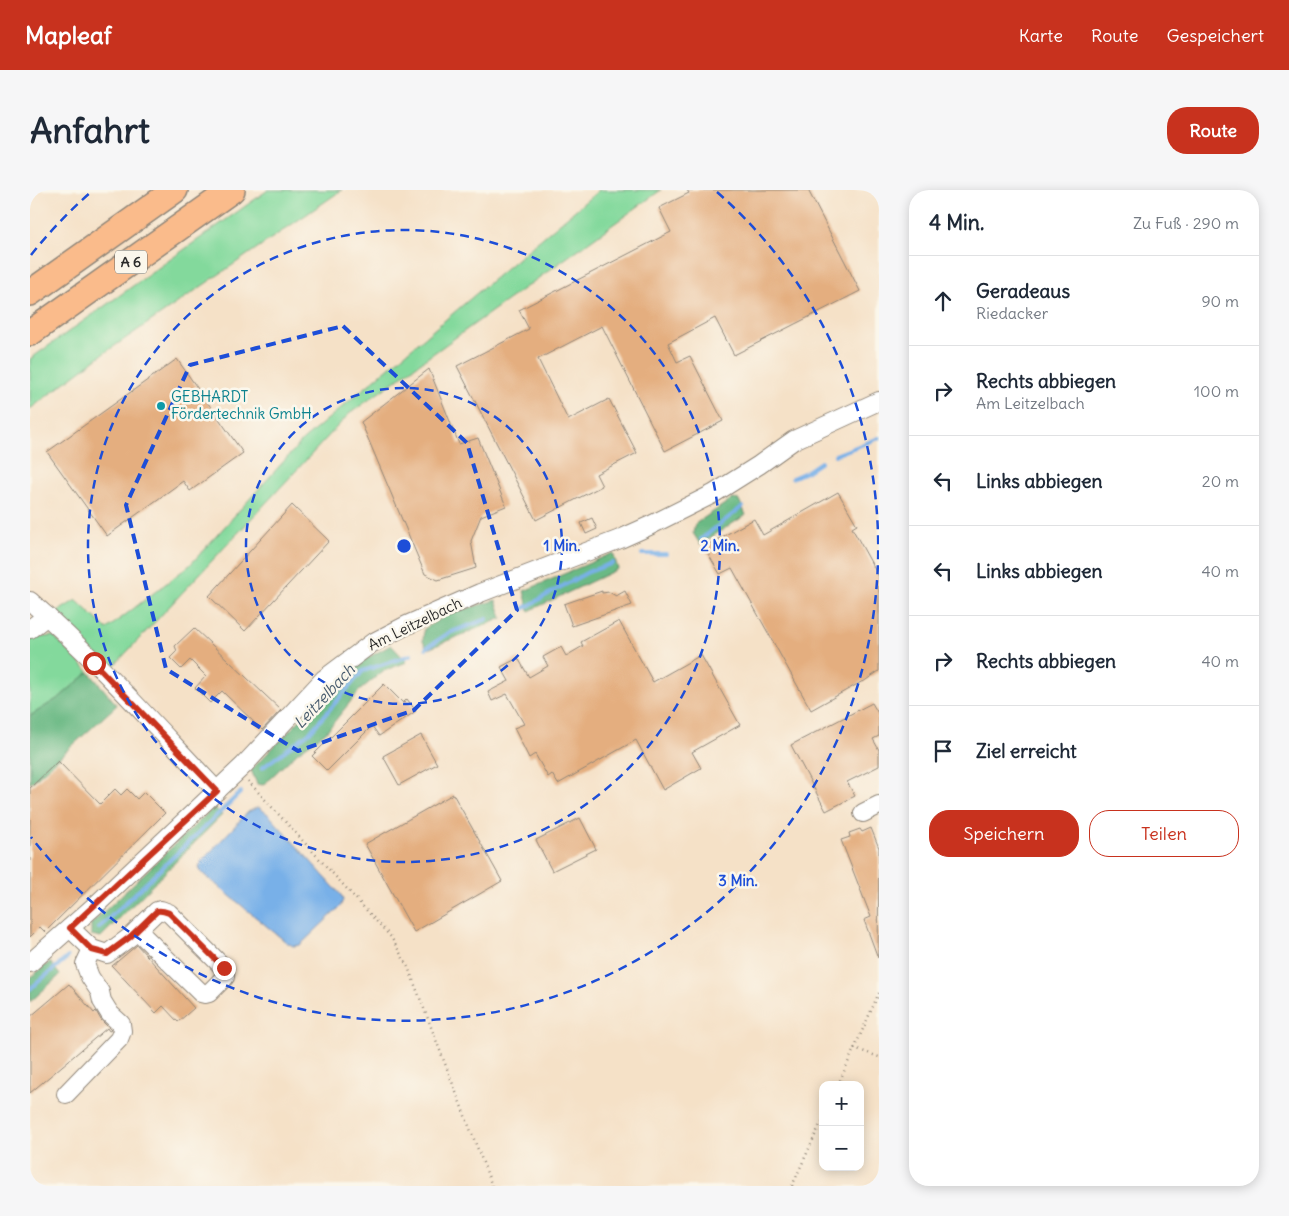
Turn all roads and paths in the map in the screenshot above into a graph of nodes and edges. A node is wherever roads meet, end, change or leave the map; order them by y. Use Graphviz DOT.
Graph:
graph roads {
  1 [pos="175,190"];
  2 [pos="232,190"];
  3 [pos="30,293"];
  4 [pos="30,332"];
  5 [pos="879,401"];
  6 [pos="30,601"];
  7 [pos="47,616"];
  8 [pos="30,629"];
  9 [pos="238,771"];
  10 [pos="217,791"];
  11 [pos="879,805"];
  12 [pos="863,812"];
  13 [pos="70,928"];
  14 [pos="137,930"];
  15 [pos="92,950"];
  16 [pos="30,963"];
  17 [pos="879,993"];
  18 [pos="854,1048"];
  19 [pos="879,1057"];
  20 [pos="840,1081"];
  21 [pos="66,1094"];
  22 [pos="819,1126"];
  23 [pos="492,1186"];
  24 [pos="792,1186"];
  1 -- 3 [label="highway, A 6"];
  2 -- 4 [label="highway, A 6"];
  5 -- 9 [label="street, Am Leitzelbach"];
  6 -- 7 [label="street"];
  7 -- 8 [label="street"];
  7 -- 10 [label="street"];
  9 -- 10 [label="street, Am Leitzelbach"];
  9 -- 23 [label="path"];
  10 -- 13 [label="street, Am Leitzelbach"];
  11 -- 12 [label="street"];
  13 -- 15 [label="street"];
  13 -- 16 [label="street, Am Leitzelbach"];
  14 -- 14 [label="street"];
  14 -- 15 [label="street"];
  15 -- 21 [label="street"];
  17 -- 18 [label="path"];
  18 -- 19 [label="path"];
  18 -- 20 [label="path"];
  22 -- 24 [label="path"];
}
